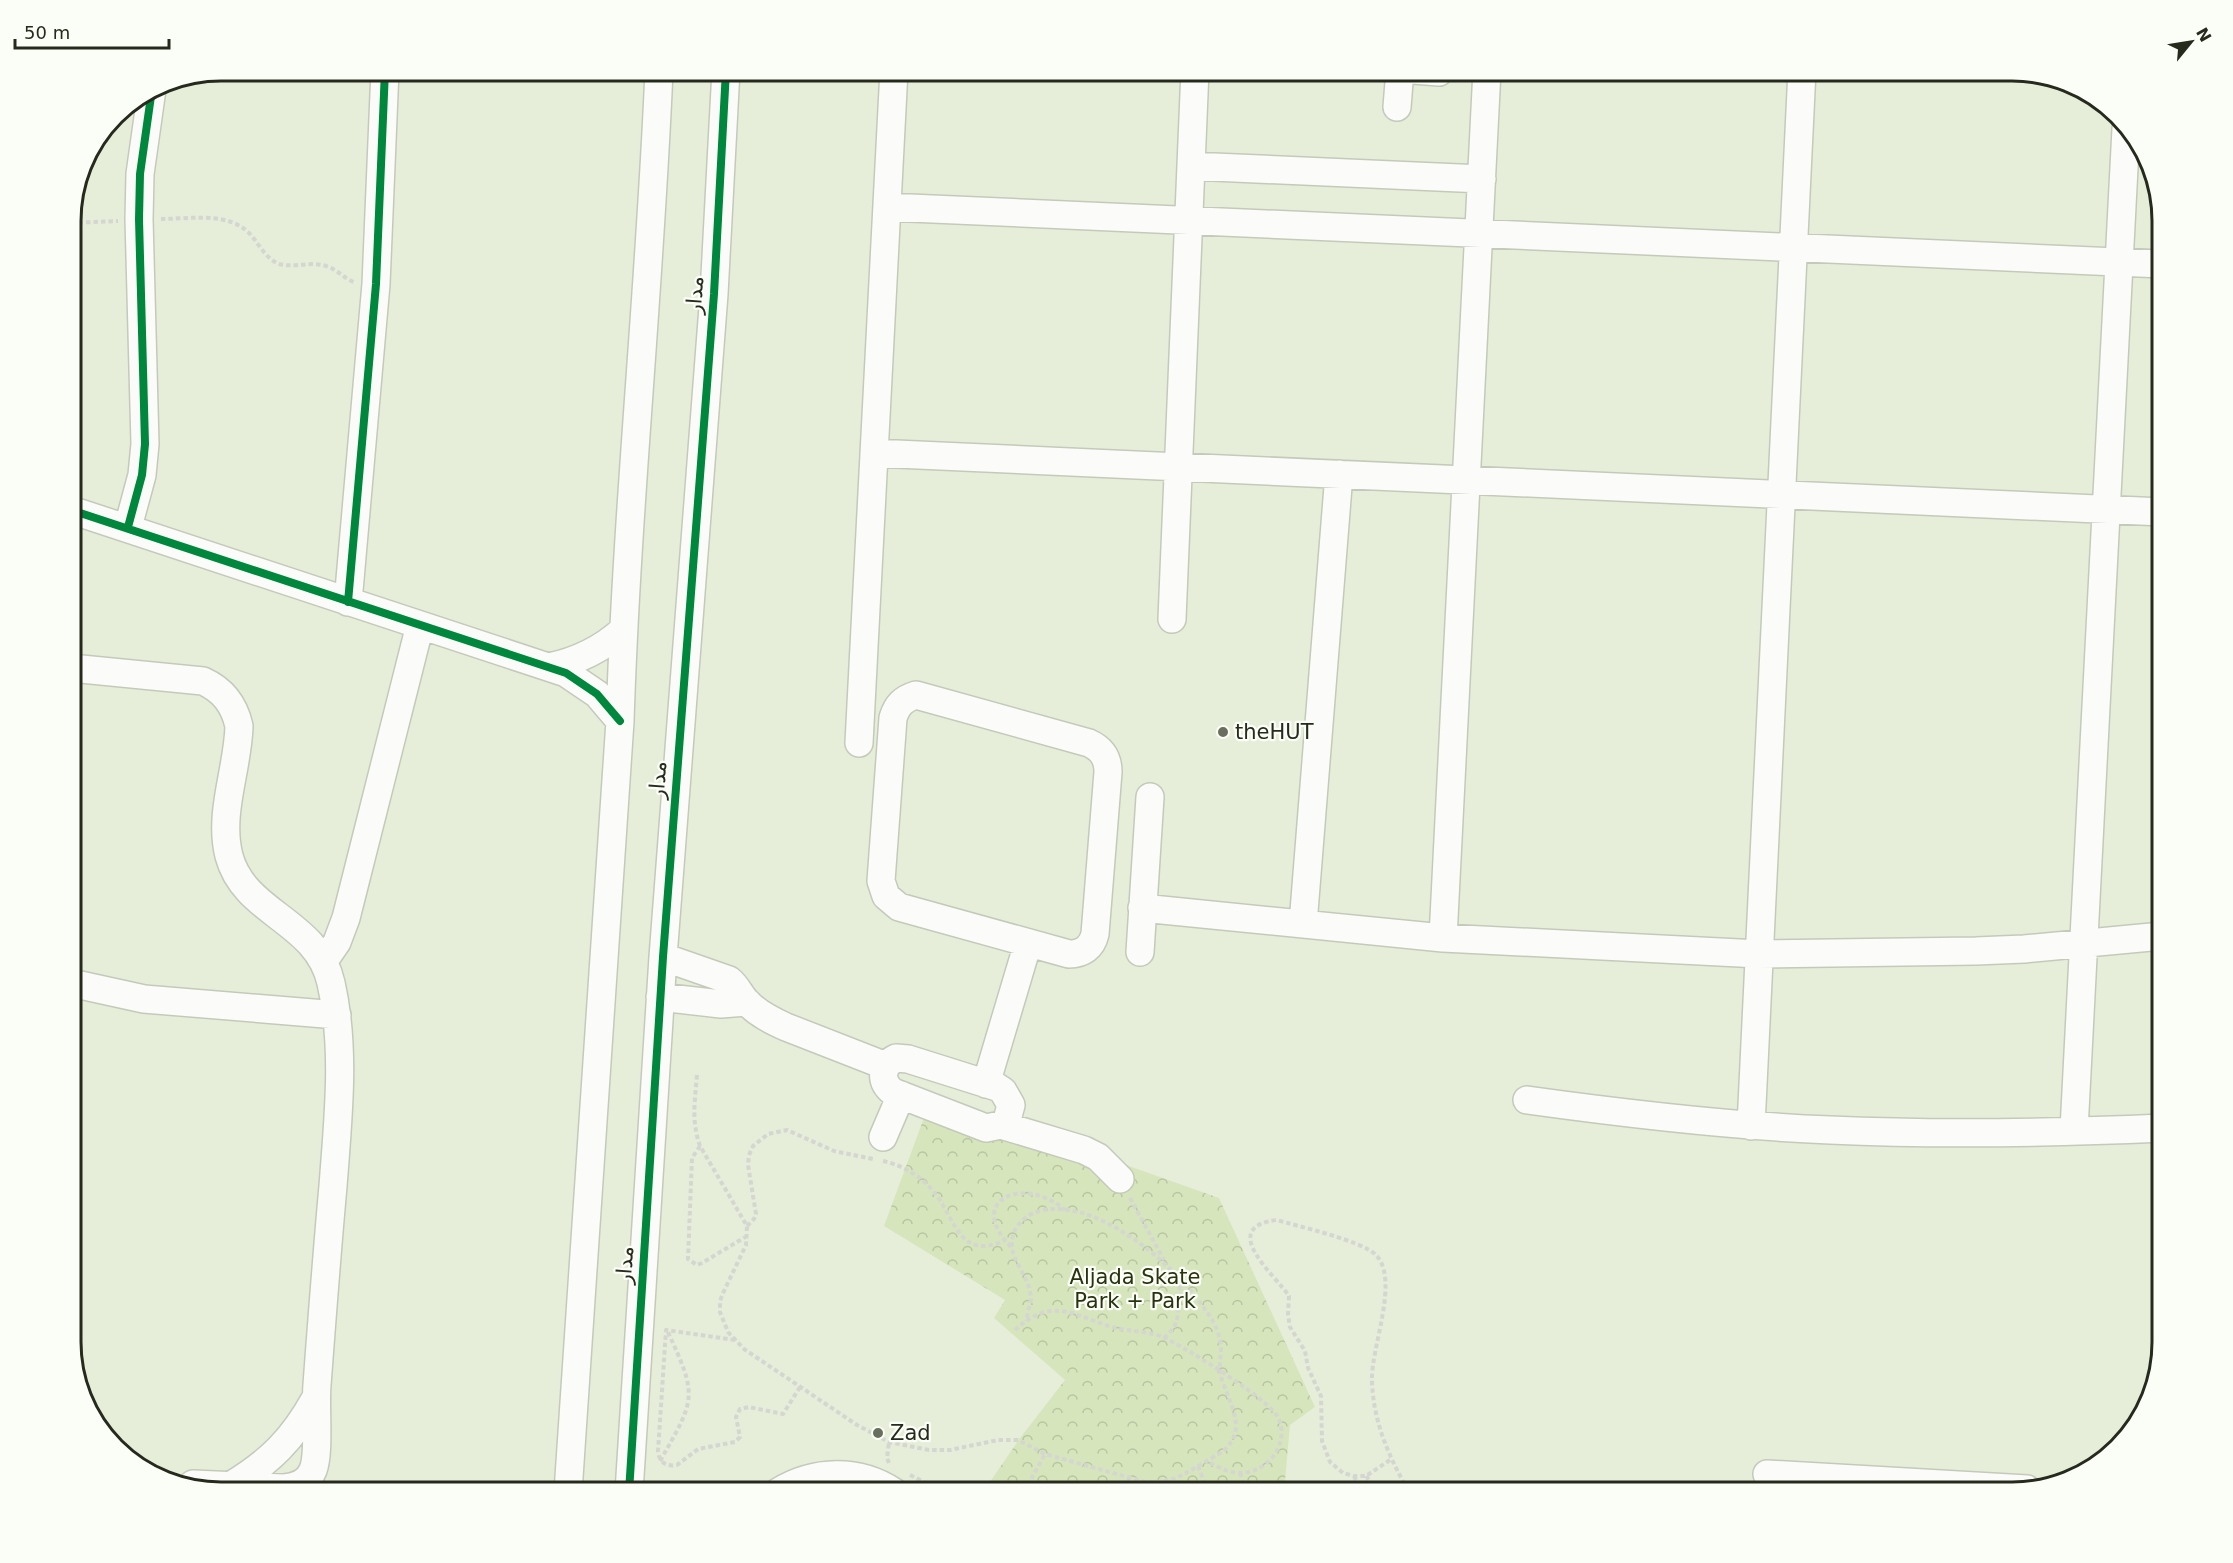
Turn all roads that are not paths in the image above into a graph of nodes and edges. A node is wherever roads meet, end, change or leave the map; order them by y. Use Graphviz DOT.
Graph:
graph roads {
  1 [pos="385,81"];
  2 [pos="658,81"];
  3 [pos="725,81"];
  4 [pos="893,81"];
  5 [pos="1195,81"];
  6 [pos="1399,81"];
  7 [pos="1486,81"];
  8 [pos="1802,81"];
  9 [pos="151,100"];
  10 [pos="1397,107"];
  11 [pos="2125,140"];
  12 [pos="1191,166"];
  13 [pos="1482,179"];
  14 [pos="887,207"];
  15 [pos="1188,220"];
  16 [pos="1479,233"];
  17 [pos="1794,248"];
  18 [pos="2119,262"];
  19 [pos="2152,264"];
  20 [pos="874,453"];
  21 [pos="1179,467"];
  22 [pos="1339,474"];
  23 [pos="1466,480"];
  24 [pos="1782,495"];
  25 [pos="2106,510"];
  26 [pos="2152,512"];
  27 [pos="81,513"];
  28 [pos="128,527"];
  29 [pos="348,602"];
  30 [pos="1172,619"];
  31 [pos="420,625"];
  32 [pos="623,630"];
  33 [pos="549,667"];
  34 [pos="81,669"];
  35 [pos="620,721"];
  36 [pos="859,743"];
  37 [pos="1150,797"];
  38 [pos="1142,908"];
  39 [pos="1303,924"];
  40 [pos="2152,937"];
  41 [pos="1443,938"];
  42 [pos="2084,942"];
  43 [pos="1028,943"];
  44 [pos="1140,952"];
  45 [pos="1759,954"];
  46 [pos="663,957"];
  47 [pos="324,961"];
  48 [pos="81,985"];
  49 [pos="660,997"];
  50 [pos="746,1002"];
  51 [pos="337,1015"];
  52 [pos="886,1066"];
  53 [pos="986,1084"];
  54 [pos="901,1095"];
  55 [pos="1527,1100"];
  56 [pos="1001,1125"];
  57 [pos="1751,1126"];
  58 [pos="2152,1128"];
  59 [pos="2074,1130"];
  60 [pos="884,1137"];
  61 [pos="1120,1179"];
  62 [pos="315,1399"];
  63 [pos="1767,1474"];
  64 [pos="237,1482"];
  65 [pos="304,1482"];
  66 [pos="569,1482"];
  67 [pos="629,1482"];
  68 [pos="798,1482"];
  69 [pos="873,1482"];
  70 [pos="1906,1482"];
  1 -- 29 [label="street"];
  2 -- 32 [label="street, مدار"];
  3 -- 46 [label="street, مدار"];
  4 -- 14 [label="street"];
  5 -- 12 [label="street"];
  6 -- 10 [label="street"];
  7 -- 13 [label="street"];
  8 -- 17 [label="street"];
  9 -- 28 [label="street"];
  11 -- 18 [label="street"];
  12 -- 13 [label="street"];
  12 -- 15 [label="street"];
  13 -- 16 [label="street"];
  14 -- 15 [label="street"];
  14 -- 20 [label="street"];
  15 -- 16 [label="street"];
  15 -- 21 [label="street"];
  16 -- 17 [label="street"];
  16 -- 23 [label="street"];
  17 -- 18 [label="street"];
  17 -- 24 [label="street"];
  18 -- 19 [label="street"];
  18 -- 25 [label="street"];
  20 -- 21 [label="street"];
  20 -- 36 [label="street"];
  21 -- 22 [label="street"];
  21 -- 30 [label="street"];
  22 -- 23 [label="street"];
  22 -- 39 [label="street"];
  23 -- 24 [label="street"];
  23 -- 41 [label="street"];
  24 -- 25 [label="street"];
  24 -- 45 [label="street"];
  25 -- 26 [label="street"];
  25 -- 42 [label="street"];
  27 -- 28 [label="street"];
  28 -- 29 [label="street"];
  29 -- 31 [label="street"];
  31 -- 33 [label="street"];
  31 -- 47 [label="street"];
  32 -- 33 [label="street"];
  32 -- 35 [label="street, مدار"];
  33 -- 35 [label="street"];
  34 -- 47 [label="street"];
  35 -- 66 [label="street, مدار"];
  37 -- 38 [label="street"];
  38 -- 39 [label="street"];
  38 -- 44 [label="street"];
  39 -- 41 [label="street"];
  40 -- 42 [label="street"];
  41 -- 45 [label="street"];
  42 -- 45 [label="street"];
  42 -- 59 [label="street"];
  43 -- 43 [label="street"];
  43 -- 53 [label="street"];
  45 -- 57 [label="street"];
  46 -- 49 [label="street, مدار"];
  46 -- 50 [label="street"];
  47 -- 51 [label="street"];
  48 -- 51 [label="street"];
  49 -- 50 [label="street"];
  49 -- 67 [label="street, مدار"];
  50 -- 52 [label="street"];
  51 -- 62 [label="street"];
  52 -- 53 [label="street"];
  52 -- 54 [label="street"];
  53 -- 56 [label="street"];
  54 -- 56 [label="street"];
  54 -- 60 [label="street"];
  55 -- 57 [label="street"];
  56 -- 61 [label="street"];
  57 -- 59 [label="street"];
  58 -- 59 [label="street"];
  62 -- 64 [label="street"];
  62 -- 65 [label="street"];
  63 -- 70 [label="street"];
  68 -- 69 [label="street"];
}
